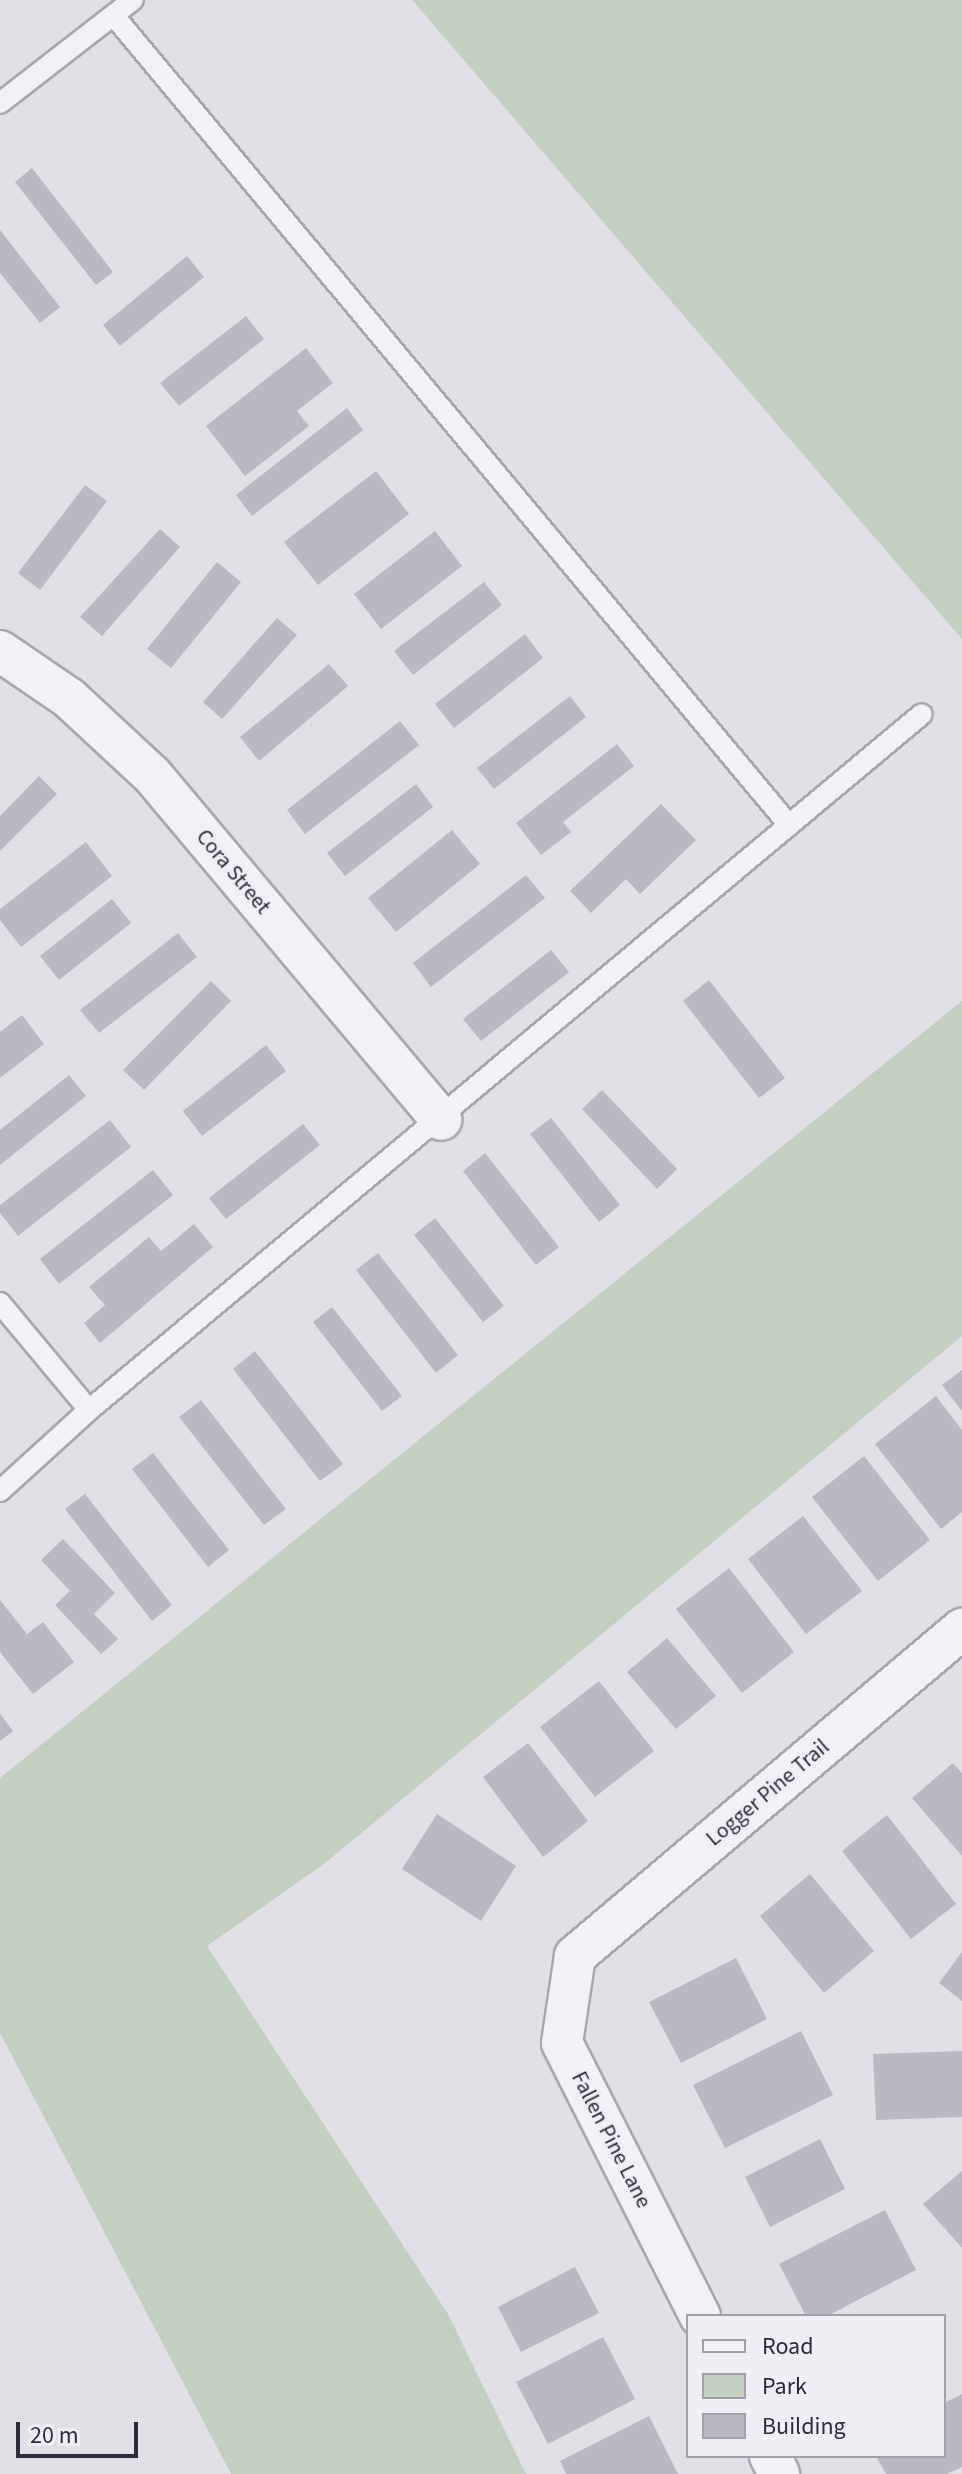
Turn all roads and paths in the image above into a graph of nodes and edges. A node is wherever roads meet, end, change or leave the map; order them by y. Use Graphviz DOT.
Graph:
graph roads {
  1 [pos="133,0"];
  2 [pos="114,16"];
  3 [pos="0,103"];
  4 [pos="0,651"];
  5 [pos="922,714"];
  6 [pos="789,825"];
  7 [pos="441,1120"];
  8 [pos="0,1303"];
  9 [pos="89,1410"];
  10 [pos="0,1491"];
  11 [pos="962,1629"];
  12 [pos="575,1956"];
  13 [pos="699,2314"];
  1 -- 2 [label="lane"];
  2 -- 3 [label="lane"];
  2 -- 6 [label="lane"];
  4 -- 7 [label="street, Cora Street"];
  5 -- 6 [label="lane"];
  6 -- 7 [label="lane"];
  7 -- 9 [label="lane"];
  8 -- 9 [label="lane"];
  9 -- 10 [label="lane"];
  11 -- 12 [label="street, Logger Pine Trail"];
  12 -- 13 [label="street, Fallen Pine Lane"];
}
